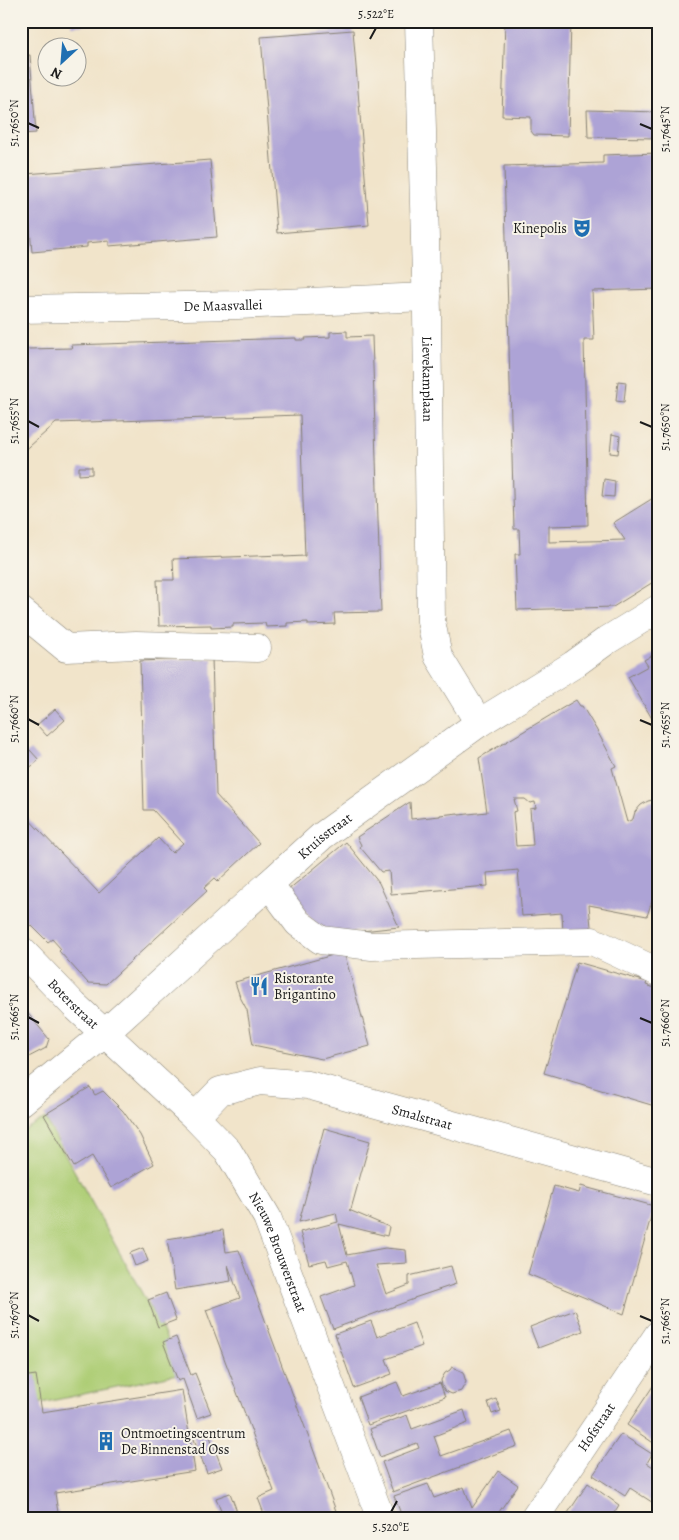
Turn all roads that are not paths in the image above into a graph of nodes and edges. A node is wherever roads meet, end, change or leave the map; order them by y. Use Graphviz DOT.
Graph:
graph roads {
  1 [pos="418,21"];
  2 [pos="427,297"];
  3 [pos="21,309"];
  4 [pos="658,609"];
  5 [pos="21,611"];
  6 [pos="256,648"];
  7 [pos="478,723"];
  8 [pos="269,884"];
  9 [pos="21,950"];
  10 [pos="658,972"];
  11 [pos="105,1034"];
  12 [pos="21,1102"];
  13 [pos="195,1117"];
  14 [pos="658,1182"];
  15 [pos="658,1335"];
  16 [pos="381,1519"];
  17 [pos="534,1519"];
  1 -- 2 [label="street, Lievekamplaan"];
  2 -- 3 [label="street, De Maasvallei"];
  2 -- 7 [label="street, Lievekamplaan"];
  4 -- 7 [label="street, Kruisstraat"];
  5 -- 6 [label="street"];
  7 -- 8 [label="street, Kruisstraat"];
  8 -- 10 [label="street"];
  8 -- 11 [label="street, Kruisstraat"];
  9 -- 11 [label="street, Boterstraat"];
  11 -- 12 [label="street, Kruisstraat"];
  11 -- 13 [label="street, Nieuwe Brouwerstraat"];
  13 -- 14 [label="street, Smalstraat"];
  13 -- 16 [label="street, Nieuwe Brouwerstraat"];
  15 -- 17 [label="street, Hofstraat"];
}
